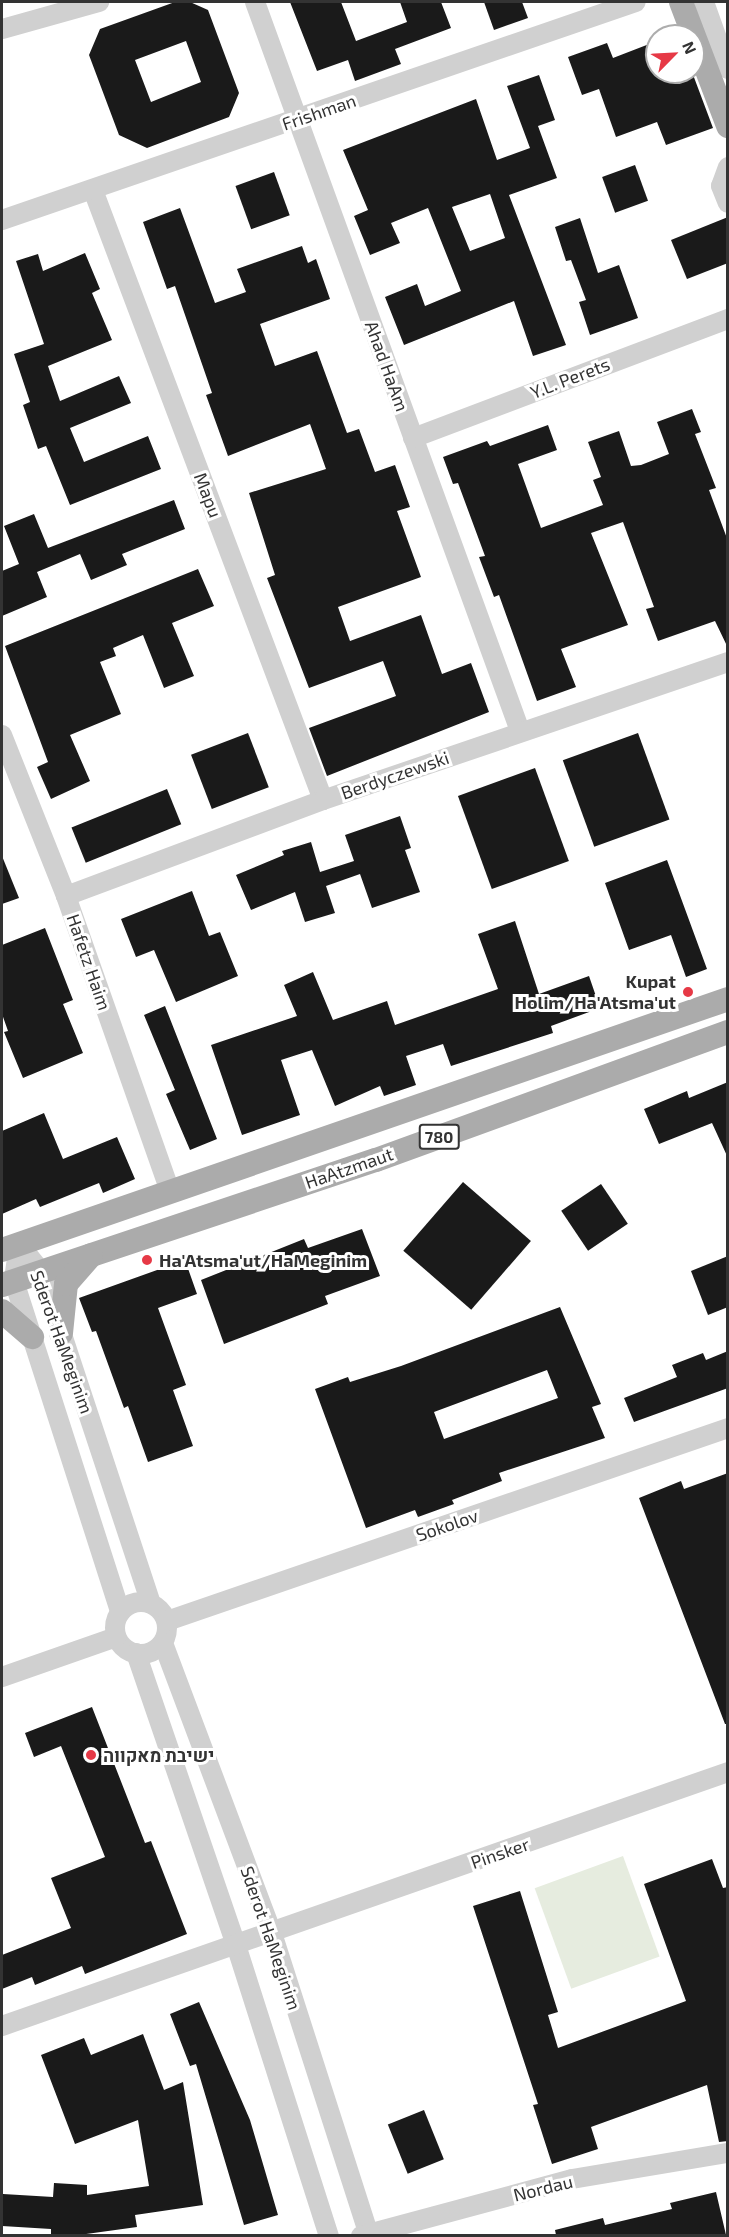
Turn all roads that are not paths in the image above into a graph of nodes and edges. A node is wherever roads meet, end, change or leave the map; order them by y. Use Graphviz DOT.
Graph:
graph roads {
  1 [pos="99,2"];
  2 [pos="255,2"];
  3 [pos="636,2"];
  4 [pos="686,3"];
  5 [pos="2,29"];
  6 [pos="728,69"];
  7 [pos="298,120"];
  8 [pos="728,126"];
  9 [pos="728,167"];
  10 [pos="93,190"];
  11 [pos="728,203"];
  12 [pos="2,220"];
  13 [pos="728,319"];
  14 [pos="413,438"];
  15 [pos="728,662"];
  16 [pos="520,731"];
  17 [pos="2,735"];
  18 [pos="323,800"];
  19 [pos="66,896"];
  20 [pos="728,999"];
  21 [pos="728,1032"];
  22 [pos="170,1192"];
  23 [pos="10,1247"];
  24 [pos="93,1253"];
  25 [pos="41,1271"];
  26 [pos="8,1283"];
  27 [pos="2,1311"];
  28 [pos="61,1333"];
  29 [pos="32,1337"];
  30 [pos="728,1428"];
  31 [pos="151,1603"];
  32 [pos="120,1612"];
  33 [pos="167,1621"];
  34 [pos="116,1637"];
  35 [pos="163,1643"];
  36 [pos="136,1653"];
  37 [pos="2,1677"];
  38 [pos="728,1772"];
  39 [pos="272,1933"];
  40 [pos="237,1945"];
  41 [pos="2,2026"];
  42 [pos="728,2153"];
  43 [pos="329,2235"];
  44 [pos="366,2235"];
  1 -- 5 [label="street"];
  2 -- 7 [label="street, Ahad HaAm"];
  3 -- 7 [label="street, Frishman"];
  4 -- 6 [label="street"];
  4 -- 8 [label="main road"];
  7 -- 10 [label="street, Frishman"];
  7 -- 14 [label="street, Ahad HaAm"];
  9 -- 11 [label="street"];
  10 -- 12 [label="street, Frishman"];
  10 -- 18 [label="street, Mapu"];
  13 -- 14 [label="street, Y.L. Perets"];
  14 -- 16 [label="street, Ahad HaAm"];
  15 -- 16 [label="street, Berdyczewski"];
  16 -- 18 [label="street, Berdyczewski"];
  17 -- 19 [label="street, Hafetz Haim"];
  18 -- 19 [label="street, Berdyczewski"];
  19 -- 22 [label="street, Hafetz Haim"];
  20 -- 22 [label="main road, HaAtzmaut / 780"];
  21 -- 24 [label="main road, HaAtzmaut / 780"];
  22 -- 23 [label="main road, HaAtzmaut / 780"];
  23 -- 25 [label="street, Sderot HaMeginim"];
  23 -- 26 [label="street, Sderot HaMeginim"];
  24 -- 25 [label="main road, HaAtzmaut / 780"];
  24 -- 28 [label="main road"];
  25 -- 26 [label="main road, HaAtzmaut / 780"];
  25 -- 28 [label="street, Sderot HaMeginim"];
  26 -- 29 [label="street, Sderot HaMeginim"];
  27 -- 29 [label="main road"];
  28 -- 31 [label="street, Sderot HaMeginim"];
  29 -- 32 [label="street, Sderot HaMeginim"];
  30 -- 33 [label="street, Sokolov"];
  31 -- 32 [label="street"];
  31 -- 33 [label="street"];
  32 -- 34 [label="street"];
  33 -- 35 [label="street"];
  34 -- 36 [label="street"];
  34 -- 37 [label="street"];
  35 -- 36 [label="street"];
  35 -- 39 [label="street, Sderot HaMeginim"];
  36 -- 40 [label="street, Sderot HaMeginim"];
  38 -- 39 [label="street, Pinsker"];
  39 -- 40 [label="street, Pinsker"];
  39 -- 44 [label="street, Sderot HaMeginim"];
  40 -- 41 [label="street"];
  40 -- 43 [label="street, Sderot HaMeginim"];
  42 -- 44 [label="street, Nordau"];
}
